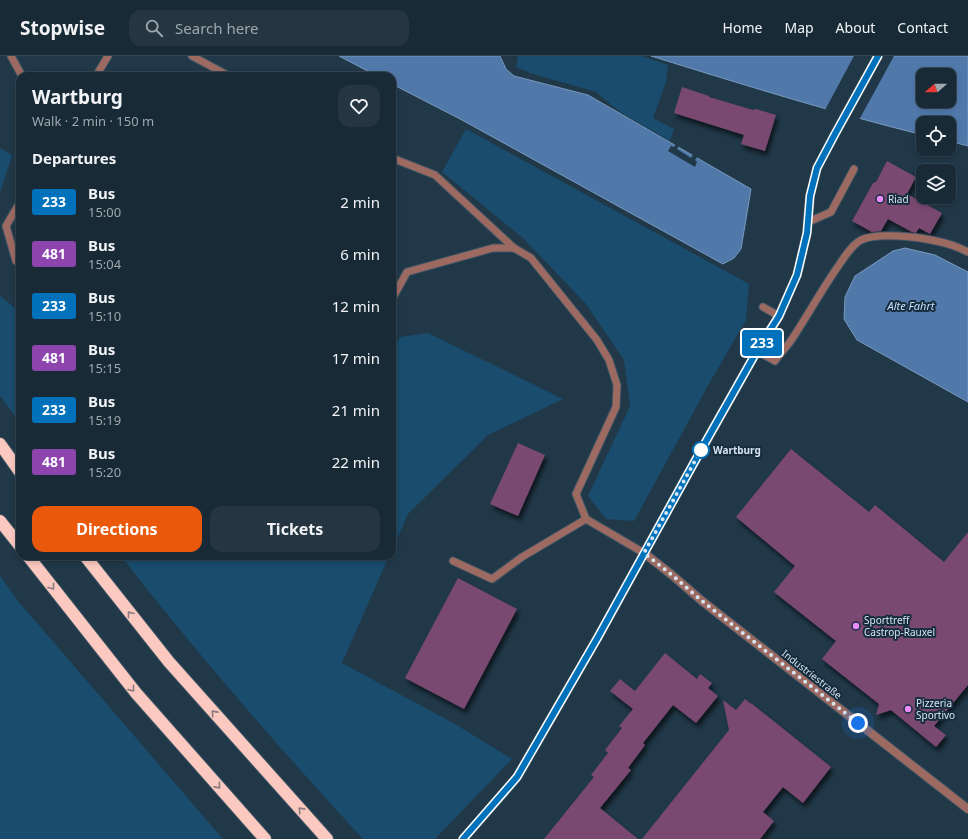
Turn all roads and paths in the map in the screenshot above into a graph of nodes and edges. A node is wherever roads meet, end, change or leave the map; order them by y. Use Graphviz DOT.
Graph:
graph roads {
  1 [pos="10,56"];
  2 [pos="108,56"];
  3 [pos="192,56"];
  4 [pos="878,56"];
  5 [pos="20,72"];
  6 [pos="98,72"];
  7 [pos="222,72"];
  8 [pos="396,160"];
  9 [pos="854,169"];
  10 [pos="16,209"];
  11 [pos="808,222"];
  12 [pos="514,248"];
  13 [pos="968,252"];
  14 [pos="16,261"];
  15 [pos="396,292"];
  16 [pos="763,307"];
  17 [pos="779,316"];
  18 [pos="757,351"];
  19 [pos="0,444"];
  20 [pos="16,466"];
  21 [pos="586,519"];
  22 [pos="0,521"];
  23 [pos="16,541"];
  24 [pos="644,553"];
  25 [pos="31,560"];
  26 [pos="88,560"];
  27 [pos="453,561"];
  28 [pos="968,809"];
  29 [pos="265,839"];
  30 [pos="327,839"];
  31 [pos="463,839"];
  1 -- 5 [label="lane"];
  2 -- 6 [label="lane"];
  3 -- 7 [label="lane"];
  4 -- 11 [label="main road"];
  8 -- 12 [label="lane"];
  9 -- 11 [label="lane"];
  10 -- 14 [label="lane"];
  11 -- 17 [label="main road"];
  12 -- 15 [label="lane"];
  12 -- 21 [label="lane"];
  13 -- 18 [label="lane"];
  16 -- 17 [label="lane"];
  17 -- 18 [label="main road"];
  18 -- 24 [label="main road"];
  19 -- 20 [label="highway"];
  21 -- 24 [label="lane"];
  21 -- 27 [label="lane"];
  22 -- 23 [label="highway"];
  24 -- 28 [label="street, Industriestraße"];
  24 -- 31 [label="main road"];
  25 -- 29 [label="highway, one-way"];
  30 -- 26 [label="highway, one-way"];
}
